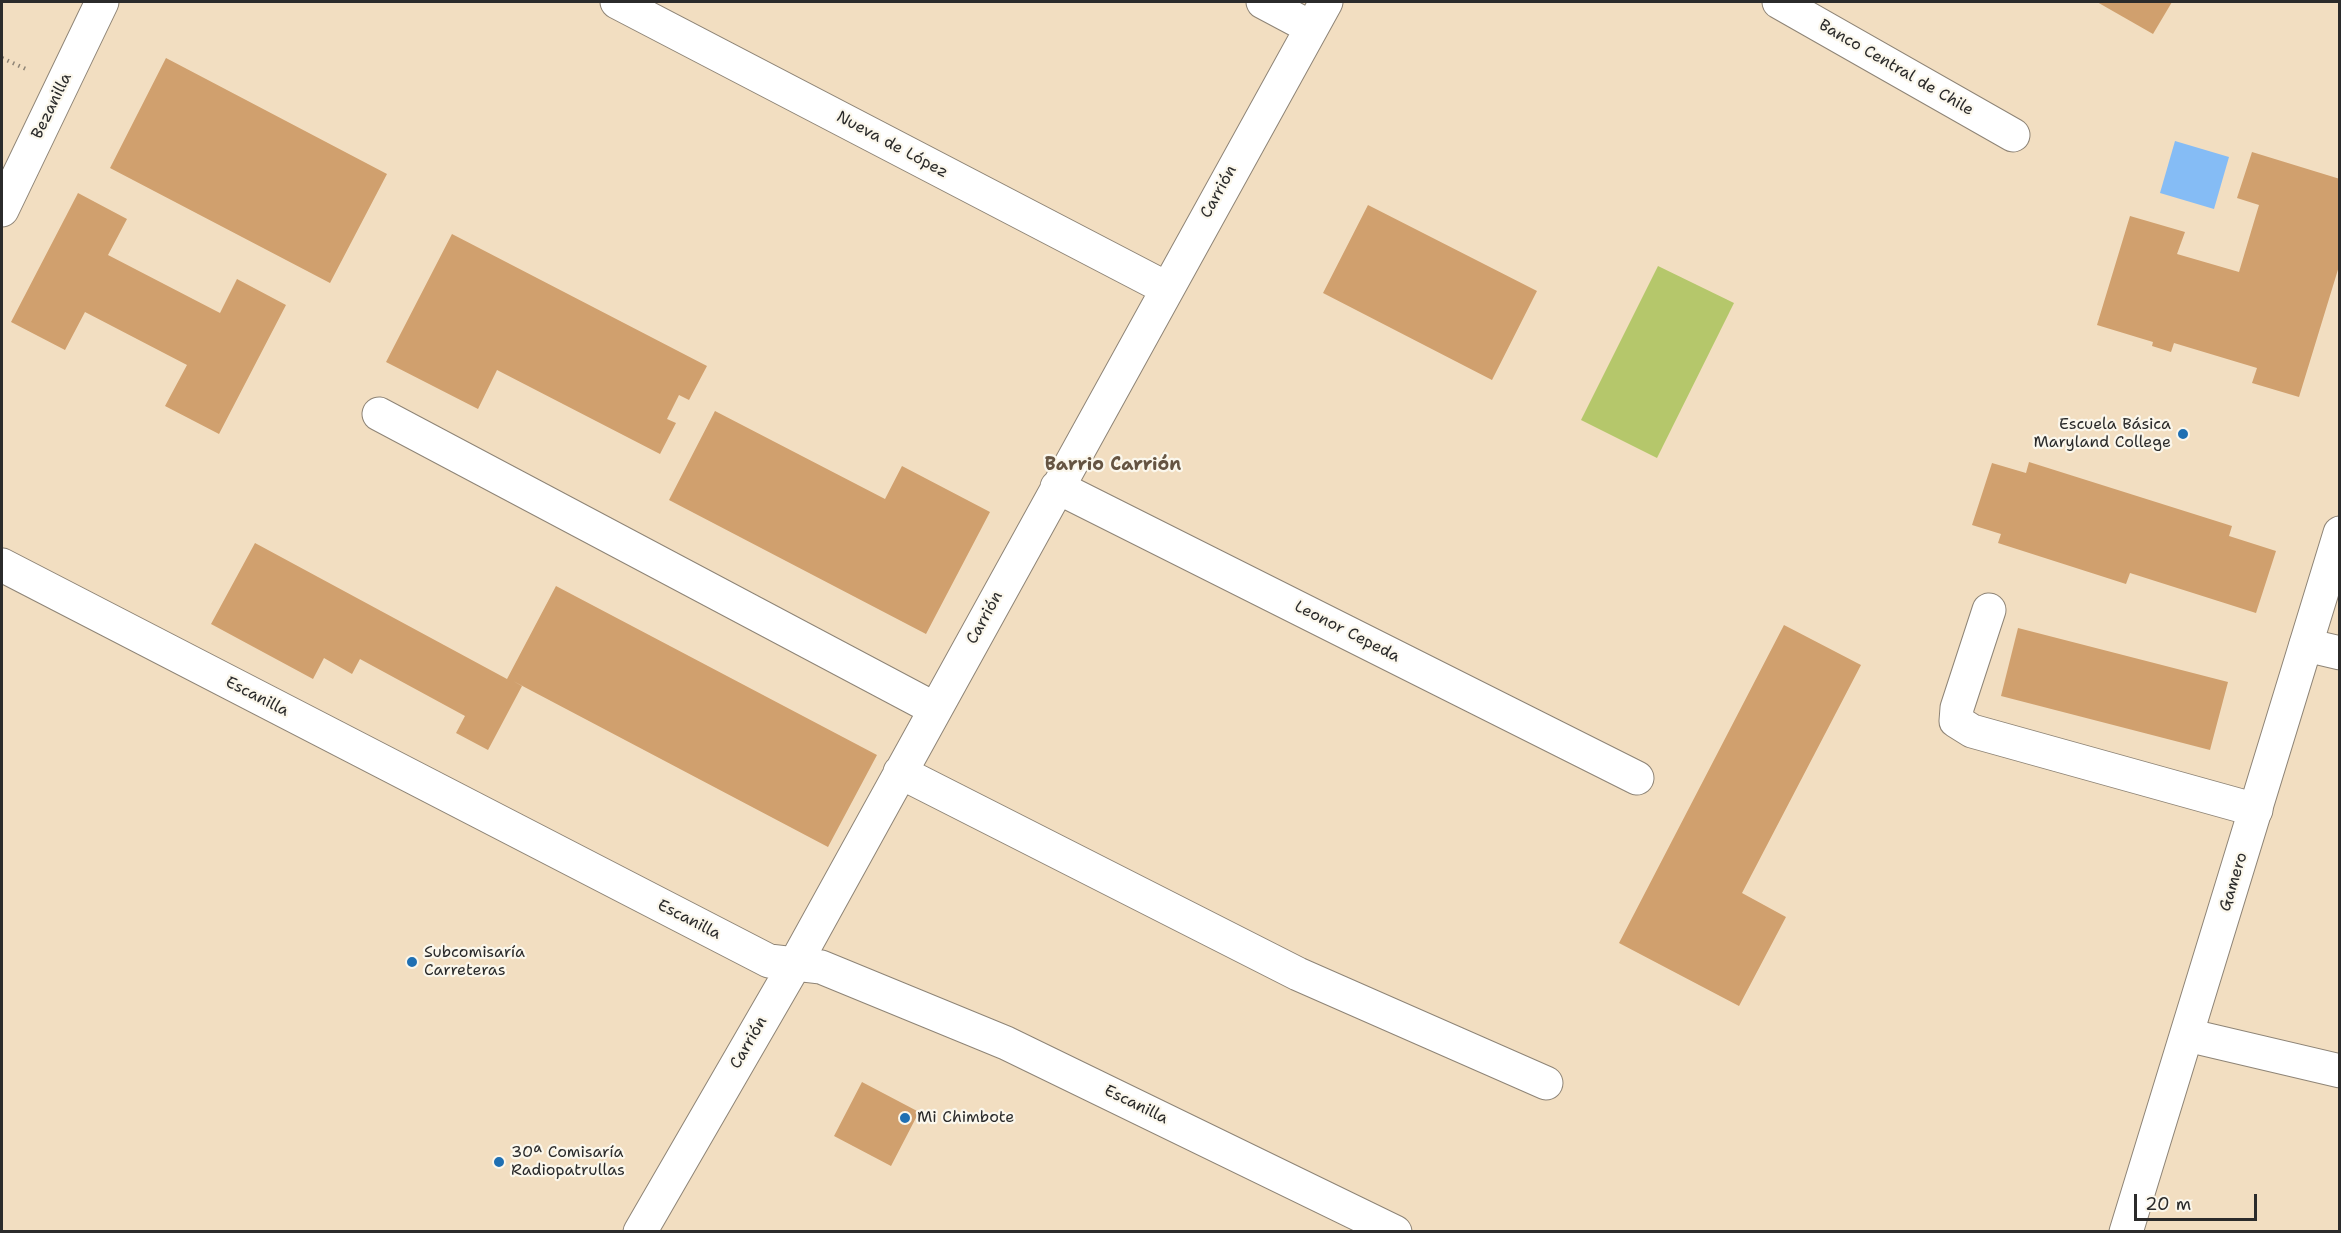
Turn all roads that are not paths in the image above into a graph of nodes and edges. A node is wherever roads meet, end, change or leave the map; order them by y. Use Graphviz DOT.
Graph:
graph roads {
  1 [pos="102,2"];
  2 [pos="617,2"];
  3 [pos="1263,2"];
  4 [pos="1779,2"];
  5 [pos="1318,14"];
  6 [pos="2013,135"];
  7 [pos="2,210"];
  8 [pos="1166,288"];
  9 [pos="379,414"];
  10 [pos="1057,487"];
  11 [pos="2340,533"];
  12 [pos="2,565"];
  13 [pos="1989,610"];
  14 [pos="2306,645"];
  15 [pos="2340,653"];
  16 [pos="935,710"];
  17 [pos="900,772"];
  18 [pos="1638,778"];
  19 [pos="2256,810"];
  20 [pos="795,964"];
  21 [pos="2187,1035"];
  22 [pos="2340,1071"];
  23 [pos="1546,1083"];
  24 [pos="640,1232"];
  25 [pos="1395,1232"];
  26 [pos="2126,1232"];
  1 -- 7 [label="street, Bezanilla"];
  2 -- 8 [label="street, Nueva de López"];
  3 -- 5 [label="street"];
  4 -- 6 [label="street, Banco Central de Chile"];
  5 -- 8 [label="street, Carrión"];
  8 -- 10 [label="street, Carrión"];
  9 -- 16 [label="street"];
  10 -- 16 [label="street, Carrión"];
  10 -- 18 [label="street, Leonor Cepeda"];
  11 -- 14 [label="street, Gamero"];
  12 -- 20 [label="street, Escanilla"];
  13 -- 19 [label="street"];
  14 -- 15 [label="street"];
  14 -- 19 [label="street, Gamero"];
  16 -- 17 [label="street, Carrión"];
  17 -- 20 [label="street, Carrión"];
  17 -- 23 [label="street"];
  19 -- 21 [label="street, Gamero"];
  20 -- 24 [label="street, Carrión"];
  20 -- 25 [label="street, Escanilla"];
  21 -- 22 [label="street"];
  21 -- 26 [label="street, Gamero"];
}
